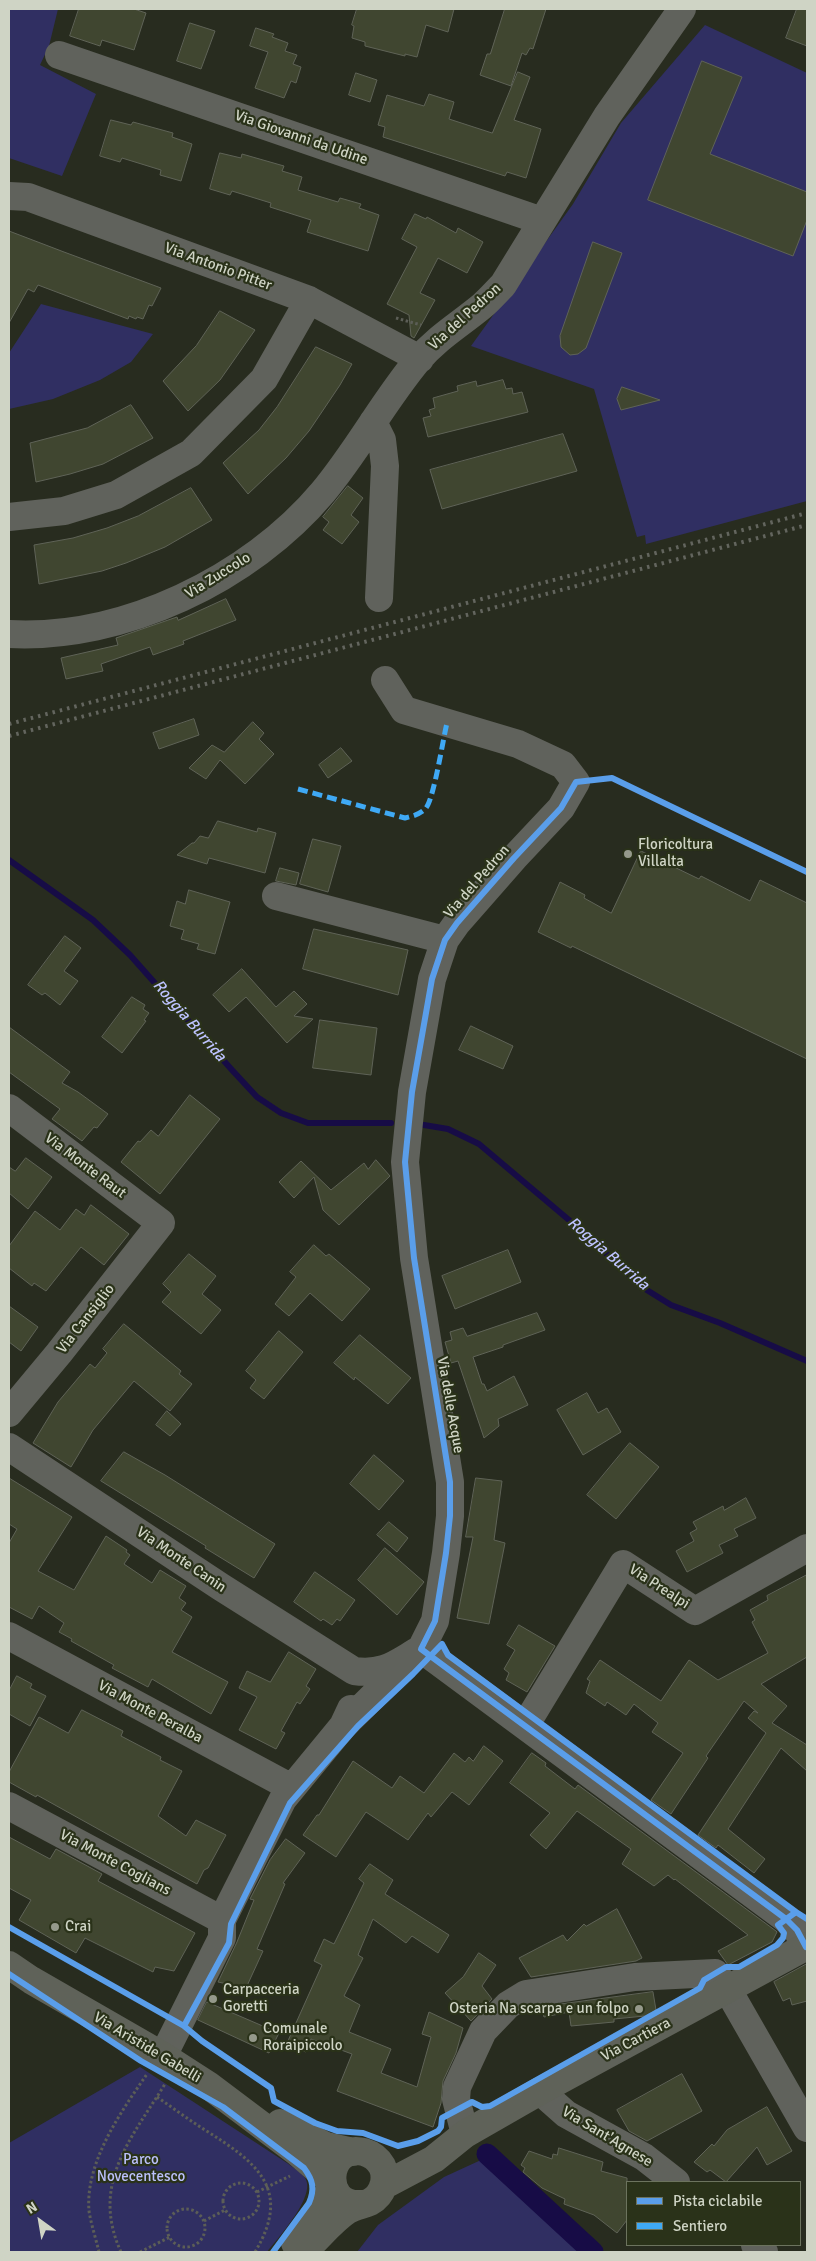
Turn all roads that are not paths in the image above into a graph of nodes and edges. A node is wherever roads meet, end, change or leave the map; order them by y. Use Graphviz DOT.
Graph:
graph roads {
  1 [pos="682,9"];
  2 [pos="59,55"];
  3 [pos="9,196"];
  4 [pos="542,221"];
  5 [pos="310,300"];
  6 [pos="420,359"];
  7 [pos="373,422"];
  8 [pos="9,517"];
  9 [pos="379,598"];
  10 [pos="9,634"];
  11 [pos="384,680"];
  12 [pos="276,896"];
  13 [pos="445,940"];
  14 [pos="9,1108"];
  15 [pos="405,1162"];
  16 [pos="161,1223"];
  17 [pos="11,1406"];
  18 [pos="9,1447"];
  19 [pos="807,1548"];
  20 [pos="9,1636"];
  21 [pos="421,1649"];
  22 [pos="354,1671"];
  23 [pos="343,1726"];
  24 [pos="525,1726"];
  25 [pos="292,1788"];
  26 [pos="9,1806"];
  27 [pos="222,1920"];
  28 [pos="806,1946"];
  29 [pos="9,1965"];
  30 [pos="728,1990"];
  31 [pos="162,2069"];
  32 [pos="208,2085"];
  33 [pos="540,2091"];
  34 [pos="807,2128"];
  35 [pos="465,2134"];
  36 [pos="365,2156"];
  37 [pos="675,2181"];
  38 [pos="332,2183"];
  39 [pos="383,2186"];
  40 [pos="361,2204"];
  41 [pos="288,2252"];
  42 [pos="303,2252"];
  1 -- 4 [label="street, Via del Pedron"];
  2 -- 4 [label="street, Via Giovanni da Udine"];
  3 -- 5 [label="street, Via Antonio Pitter"];
  4 -- 6 [label="street, Via del Pedron"];
  5 -- 6 [label="street, Via Antonio Pitter"];
  5 -- 8 [label="street"];
  6 -- 7 [label="street, Via del Pedron"];
  7 -- 9 [label="street"];
  7 -- 10 [label="street, Via Zuccolo"];
  11 -- 13 [label="street, Via del Pedron"];
  12 -- 13 [label="street, Via del Pedron"];
  13 -- 15 [label="street, Via del Pedron"];
  14 -- 16 [label="street, Via Monte Raut"];
  15 -- 21 [label="street, Via delle Acque"];
  16 -- 17 [label="street, Via Cansiglio"];
  18 -- 22 [label="street, Via Monte Canin"];
  19 -- 24 [label="street, Via Prealpi"];
  20 -- 25 [label="street, Via Monte Peralba"];
  21 -- 22 [label="street"];
  21 -- 23 [label="street, Via delle Acque"];
  21 -- 24 [label="street"];
  22 -- 23 [label="street, Via delle Acque"];
  23 -- 25 [label="street, Via delle Acque"];
  24 -- 28 [label="street"];
  25 -- 27 [label="street, Via delle Acque"];
  26 -- 27 [label="street, Via Monte Coglians"];
  27 -- 31 [label="street, Via delle Acque"];
  28 -- 30 [label="main road, Via Cartiera"];
  29 -- 31 [label="main road, Via Aristide Gabelli"];
  30 -- 33 [label="main road, Via Cartiera"];
  30 -- 34 [label="street"];
  30 -- 35 [label="street"];
  31 -- 32 [label="main road, Via Aristide Gabelli"];
  32 -- 36 [label="main road, Via Aristide Gabelli"];
  32 -- 38 [label="main road, Via Aristide Gabelli"];
  33 -- 35 [label="main road, Via Cartiera"];
  33 -- 37 [label="street, Via Sant'Agnese"];
  35 -- 36 [label="main road, Via Cartiera"];
  35 -- 39 [label="main road, Via Cartiera"];
  36 -- 38 [label="main road"];
  36 -- 39 [label="main road"];
  38 -- 40 [label="main road"];
  38 -- 41 [label="main road"];
  39 -- 40 [label="main road, Via Cartiera"];
  40 -- 42 [label="main road, Via Cartiera"];
}
